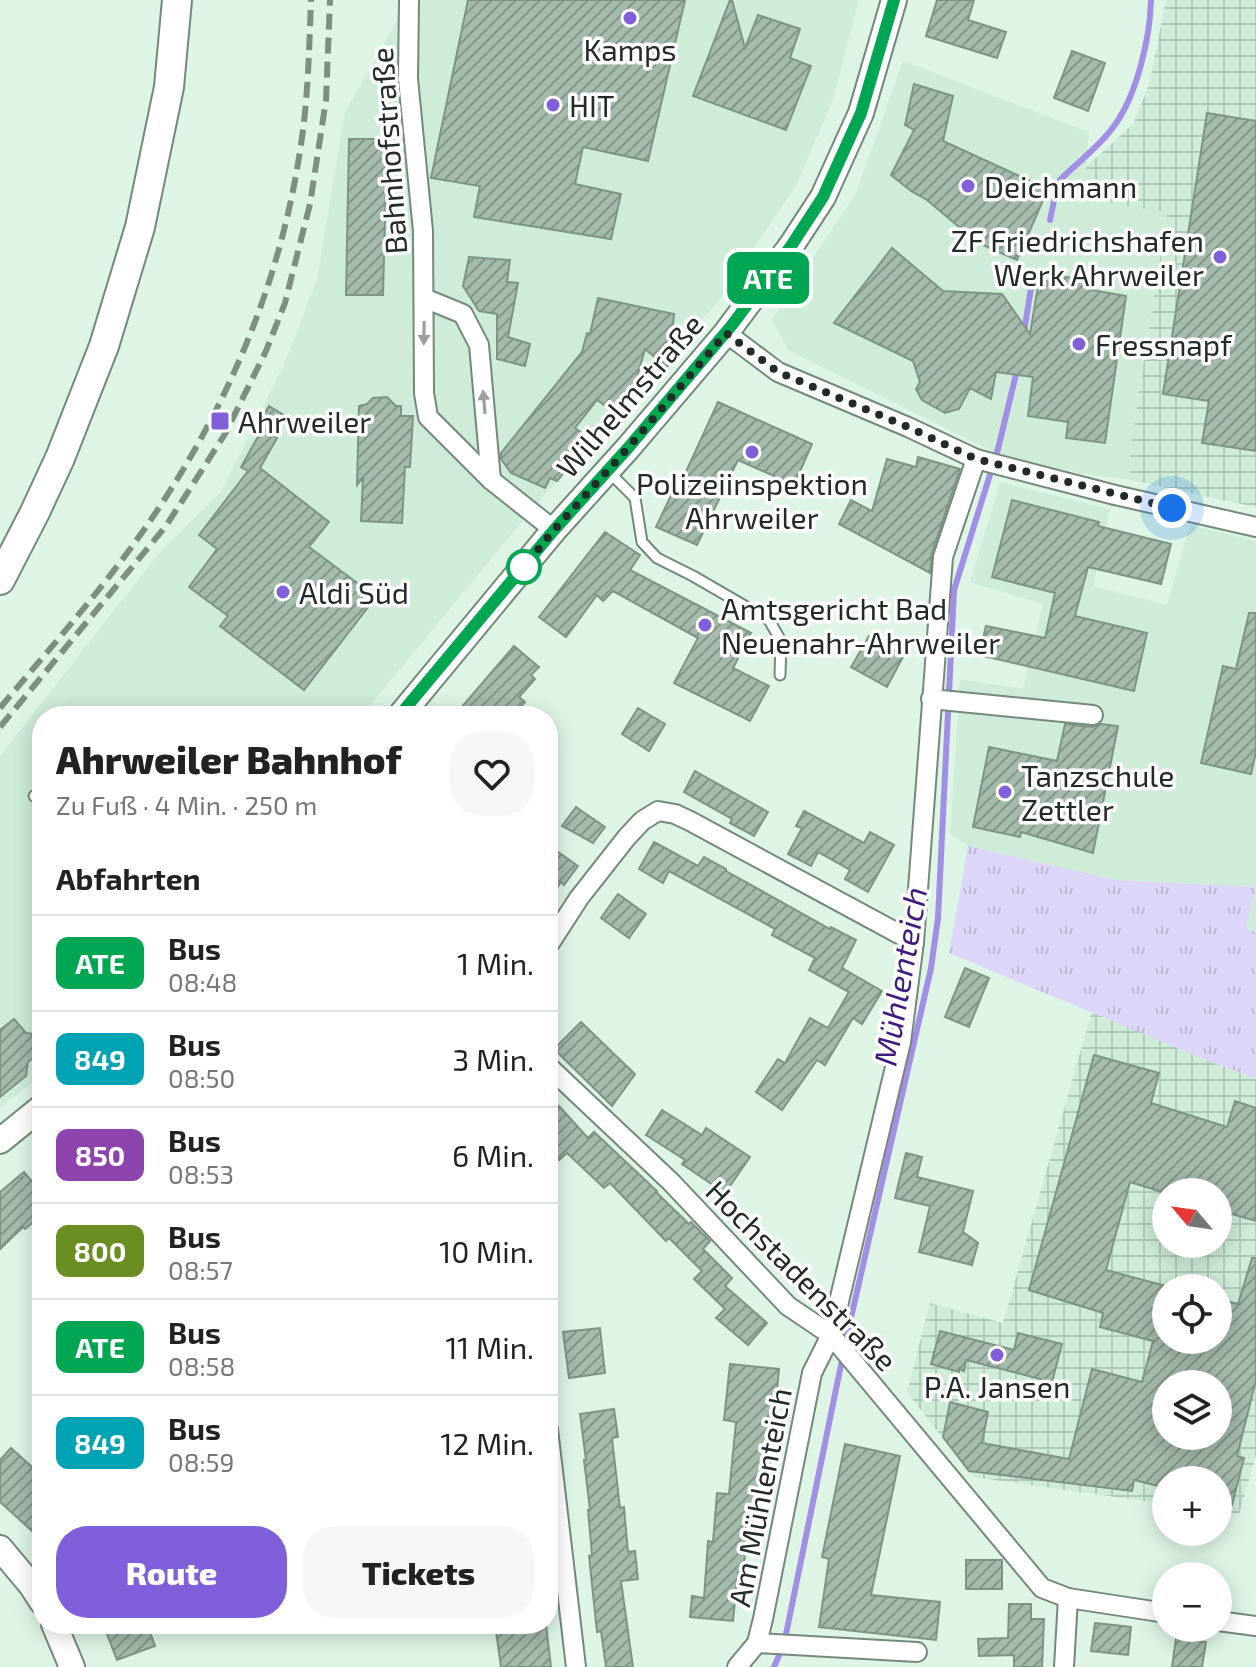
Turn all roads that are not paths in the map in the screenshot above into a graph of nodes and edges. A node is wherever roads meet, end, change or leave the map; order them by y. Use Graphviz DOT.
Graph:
graph roads {
  1 [pos="177,0"];
  2 [pos="409,0"];
  3 [pos="894,0"];
  4 [pos="424,298"];
  5 [pos="726,333"];
  6 [pos="988,462"];
  7 [pos="607,470"];
  8 [pos="491,480"];
  9 [pos="1256,527"];
  10 [pos="554,530"];
  11 [pos="0,580"];
  12 [pos="780,675"];
  13 [pos="943,700"];
  14 [pos="408,706"];
  15 [pos="1093,715"];
  16 [pos="558,931"];
  17 [pos="914,942"];
  18 [pos="558,1075"];
  19 [pos="32,1115"];
  20 [pos="0,1141"];
  21 [pos="839,1345"];
  22 [pos="558,1514"];
  23 [pos="0,1548"];
  24 [pos="32,1587"];
  25 [pos="1068,1598"];
  26 [pos="1152,1611"];
  27 [pos="1232,1623"];
  28 [pos="1256,1626"];
  29 [pos="58,1634"];
  30 [pos="775,1644"];
  31 [pos="917,1652"];
  32 [pos="72,1667"];
  33 [pos="576,1667"];
  34 [pos="737,1667"];
  35 [pos="1064,1667"];
  1 -- 11 [label="main road"];
  2 -- 4 [label="street, Bahnhofstraße"];
  3 -- 5 [label="main road, Wilhelmstraße"];
  4 -- 8 [label="street, Bahnhofstraße, one-way"];
  8 -- 4 [label="street, one-way"];
  5 -- 6 [label="street"];
  5 -- 7 [label="main road, Wilhelmstraße"];
  6 -- 9 [label="street"];
  6 -- 13 [label="street, Am Mühlenteich"];
  7 -- 10 [label="main road, Wilhelmstraße"];
  7 -- 12 [label="lane"];
  8 -- 10 [label="street, Bahnhofstraße"];
  10 -- 14 [label="main road, Wilhelmstraße"];
  13 -- 15 [label="street"];
  13 -- 17 [label="street, Am Mühlenteich"];
  16 -- 17 [label="street"];
  17 -- 21 [label="street, Am Mühlenteich"];
  18 -- 21 [label="street, Hochstadenstraße"];
  19 -- 20 [label="main road"];
  21 -- 25 [label="street, Hochstadenstraße"];
  21 -- 30 [label="street, Am Mühlenteich"];
  22 -- 33 [label="street"];
  23 -- 24 [label="main road"];
  25 -- 26 [label="street, Hochstadenstraße"];
  25 -- 35 [label="street"];
  27 -- 28 [label="street"];
  29 -- 32 [label="main road"];
  30 -- 31 [label="street"];
  30 -- 34 [label="street, Am Mühlenteich"];
}
